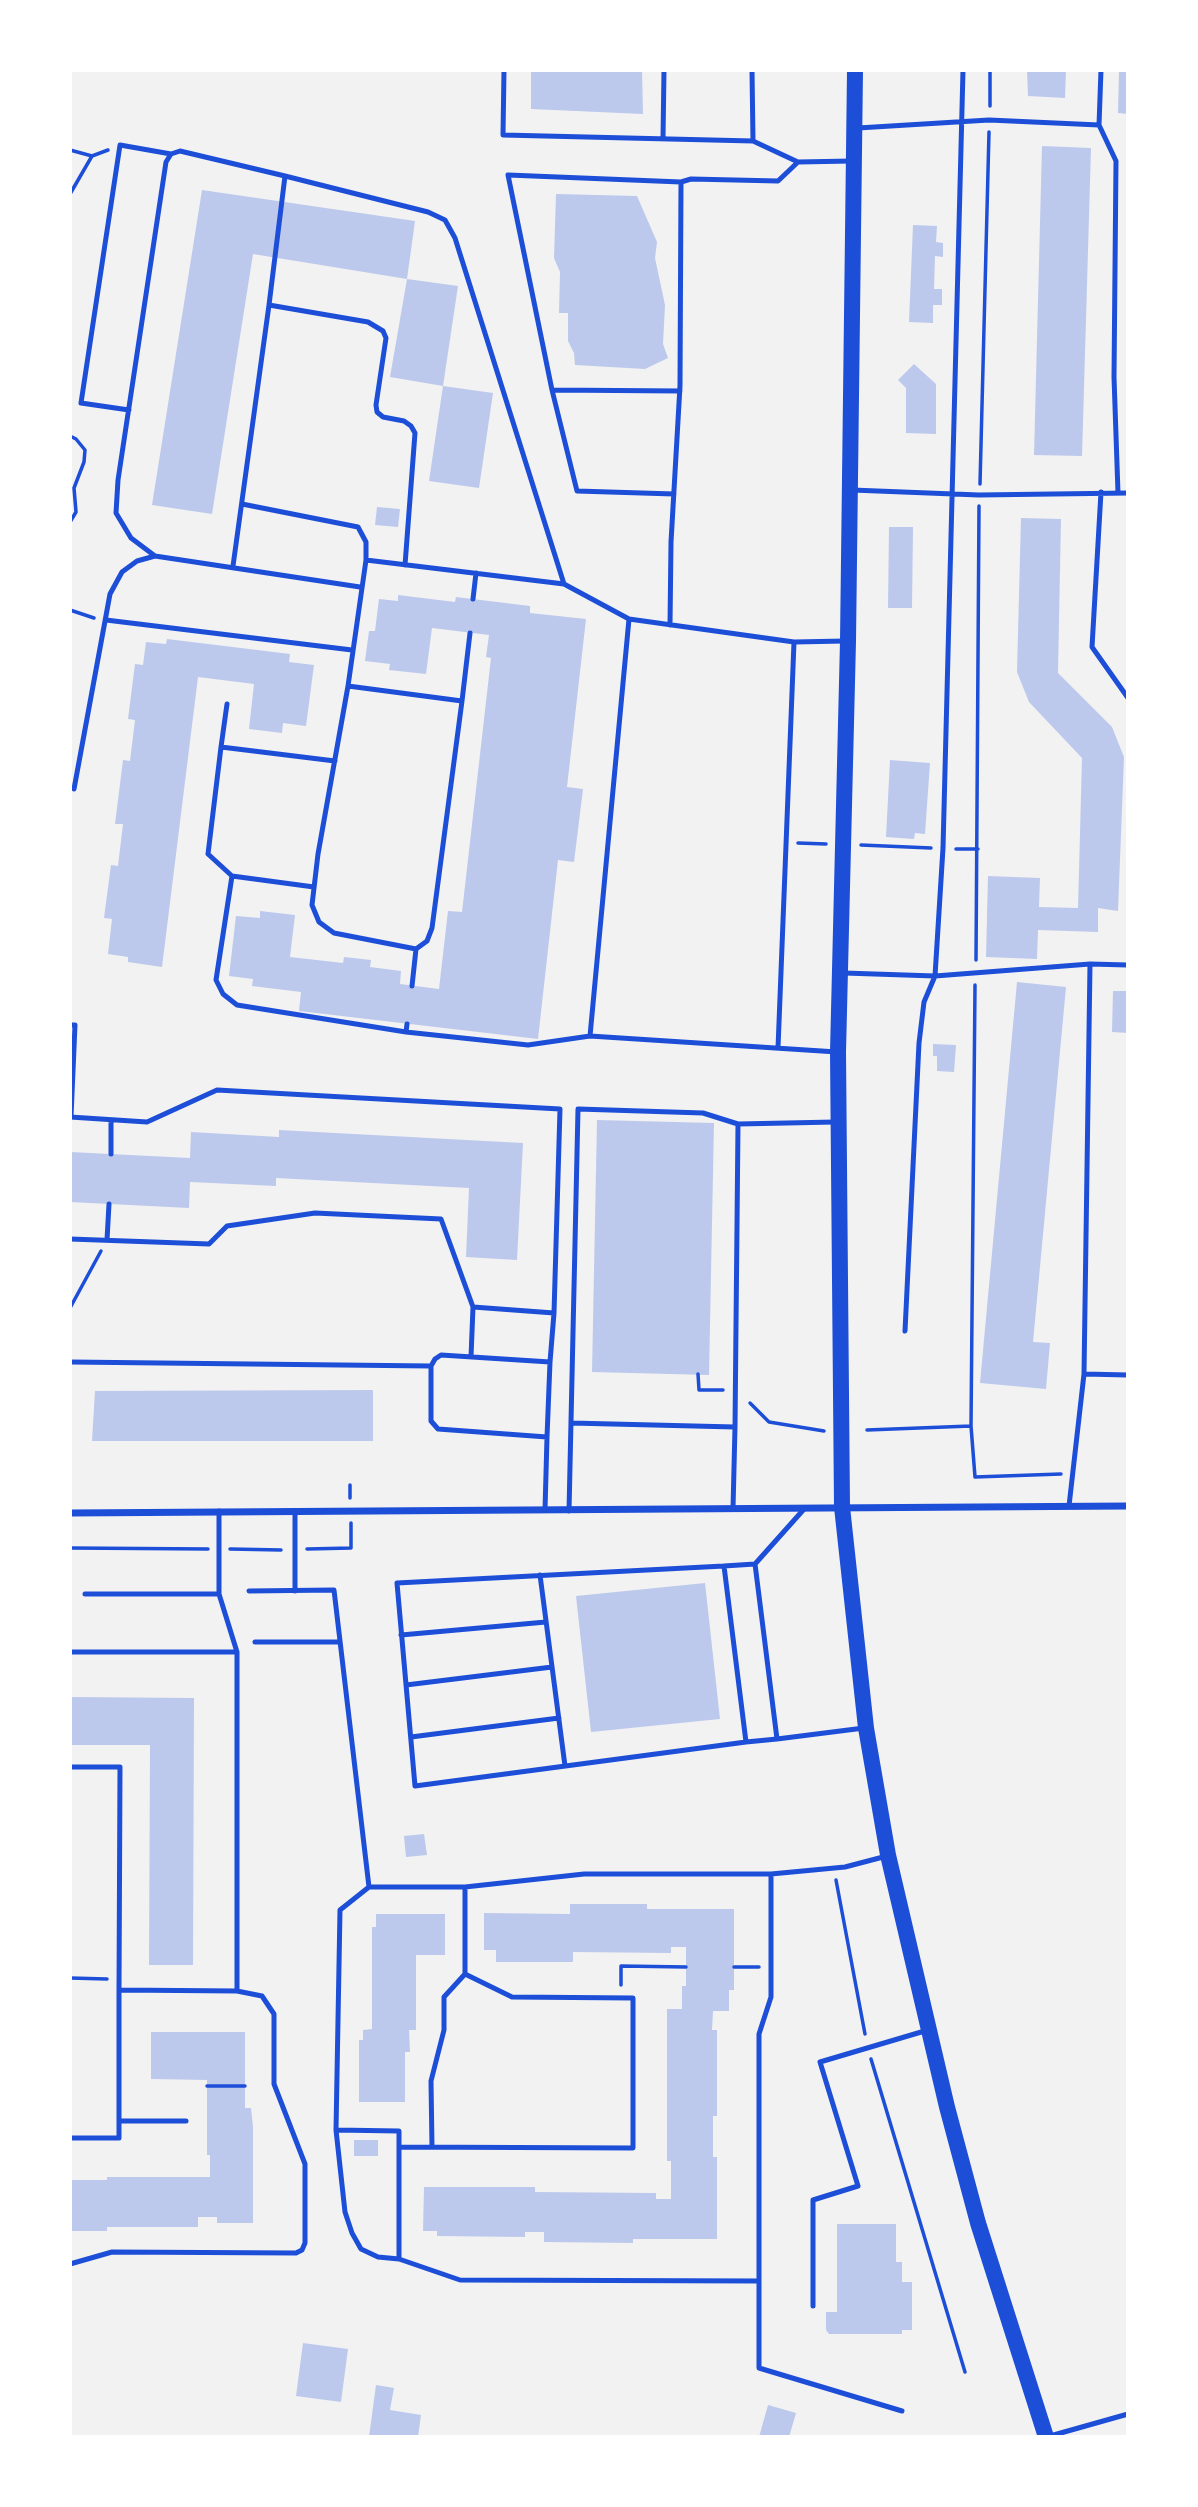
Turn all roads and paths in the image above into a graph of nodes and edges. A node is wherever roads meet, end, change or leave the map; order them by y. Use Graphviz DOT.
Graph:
graph roads {
  1 [pos="504,70"];
  2 [pos="664,70"];
  3 [pos="752,70"];
  4 [pos="855,70"];
  5 [pos="963,70"];
  6 [pos="990,70"];
  7 [pos="1101,70"];
  8 [pos="989,120"];
  9 [pos="961,122"];
  10 [pos="1099,125"];
  11 [pos="855,128"];
  12 [pos="663,139"];
  13 [pos="753,141"];
  14 [pos="120,145"];
  15 [pos="70,150"];
  16 [pos="171,154"];
  17 [pos="92,156"];
  18 [pos="852,161"];
  19 [pos="798,162"];
  20 [pos="285,176"];
  21 [pos="681,182"];
  22 [pos="70,194"];
  23 [pos="270,305"];
  24 [pos="552,390"];
  25 [pos="680,391"];
  26 [pos="129,410"];
  27 [pos="70,436"];
  28 [pos="70,480"];
  29 [pos="76,486"];
  30 [pos="848,490"];
  31 [pos="1101,492"];
  32 [pos="1118,493"];
  33 [pos="1128,493"];
  34 [pos="674,494"];
  35 [pos="953,494"];
  36 [pos="979,495"];
  37 [pos="242,504"];
  38 [pos="70,523"];
  39 [pos="155,556"];
  40 [pos="70,560"];
  41 [pos="366,560"];
  42 [pos="405,565"];
  43 [pos="233,566"];
  44 [pos="475,573"];
  45 [pos="70,574"];
  46 [pos="564,584"];
  47 [pos="360,587"];
  48 [pos="473,599"];
  49 [pos="70,610"];
  50 [pos="629,619"];
  51 [pos="106,620"];
  52 [pos="670,625"];
  53 [pos="470,633"];
  54 [pos="848,641"];
  55 [pos="794,642"];
  56 [pos="352,650"];
  57 [pos="348,686"];
  58 [pos="1128,698"];
  59 [pos="462,701"];
  60 [pos="227,704"];
  61 [pos="221,747"];
  62 [pos="335,761"];
  63 [pos="75,789"];
  64 [pos="786,843"];
  65 [pos="842,845"];
  66 [pos="943,848"];
  67 [pos="978,849"];
  68 [pos="232,876"];
  69 [pos="314,887"];
  70 [pos="416,950"];
  71 [pos="1090,964"];
  72 [pos="1128,965"];
  73 [pos="841,973"];
  74 [pos="975,974"];
  75 [pos="935,976"];
  76 [pos="412,986"];
  77 [pos="407,1024"];
  78 [pos="70,1025"];
  79 [pos="406,1032"];
  80 [pos="590,1036"];
  81 [pos="778,1048"];
  82 [pos="838,1052"];
  83 [pos="70,1117"];
  84 [pos="111,1120"];
  85 [pos="838,1122"];
  86 [pos="738,1125"];
  87 [pos="111,1154"];
  88 [pos="109,1204"];
  89 [pos="70,1239"];
  90 [pos="107,1240"];
  91 [pos="473,1307"];
  92 [pos="70,1308"];
  93 [pos="554,1313"];
  94 [pos="905,1331"];
  95 [pos="471,1357"];
  96 [pos="70,1362"];
  97 [pos="550,1362"];
  98 [pos="431,1366"];
  99 [pos="698,1374"];
  100 [pos="1084,1374"];
  101 [pos="1128,1375"];
  102 [pos="735,1390"];
  103 [pos="571,1423"];
  104 [pos="971,1426"];
  105 [pos="735,1427"];
  106 [pos="867,1430"];
  107 [pos="824,1431"];
  108 [pos="547,1437"];
  109 [pos="1073,1472"];
  110 [pos="350,1485"];
  111 [pos="1069,1506"];
  112 [pos="1128,1506"];
  113 [pos="842,1507"];
  114 [pos="805,1508"];
  115 [pos="733,1509"];
  116 [pos="351,1510"];
  117 [pos="545,1510"];
  118 [pos="219,1511"];
  119 [pos="295,1511"];
  120 [pos="569,1511"];
  121 [pos="70,1513"];
  122 [pos="70,1548"];
  123 [pos="219,1549"];
  124 [pos="295,1550"];
  125 [pos="755,1564"];
  126 [pos="723,1566"];
  127 [pos="540,1575"];
  128 [pos="249,1591"];
  129 [pos="295,1591"];
  130 [pos="85,1594"];
  131 [pos="219,1594"];
  132 [pos="546,1622"];
  133 [pos="401,1635"];
  134 [pos="255,1642"];
  135 [pos="340,1642"];
  136 [pos="70,1652"];
  137 [pos="237,1652"];
  138 [pos="552,1667"];
  139 [pos="406,1685"];
  140 [pos="559,1718"];
  141 [pos="866,1728"];
  142 [pos="411,1737"];
  143 [pos="777,1739"];
  144 [pos="746,1742"];
  145 [pos="565,1766"];
  146 [pos="70,1767"];
  147 [pos="888,1855"];
  148 [pos="833,1868"];
  149 [pos="771,1874"];
  150 [pos="369,1887"];
  151 [pos="465,1887"];
  152 [pos="686,1967"];
  153 [pos="734,1967"];
  154 [pos="771,1967"];
  155 [pos="465,1974"];
  156 [pos="70,1978"];
  157 [pos="119,1979"];
  158 [pos="119,1990"];
  159 [pos="237,1991"];
  160 [pos="621,1998"];
  161 [pos="928,2029"];
  162 [pos="867,2048"];
  163 [pos="207,2086"];
  164 [pos="245,2086"];
  165 [pos="119,2121"];
  166 [pos="186,2121"];
  167 [pos="336,2130"];
  168 [pos="70,2138"];
  169 [pos="399,2147"];
  170 [pos="432,2147"];
  171 [pos="399,2259"];
  172 [pos="70,2263"];
  173 [pos="759,2281"];
  174 [pos="813,2306"];
  175 [pos="965,2372"];
  176 [pos="902,2411"];
  177 [pos="1128,2414"];
  178 [pos="1047,2437"];
  1 -- 12 [label="lane"];
  2 -- 12 [label="lane"];
  3 -- 13 [label="lane"];
  4 -- 11 [label="main road"];
  5 -- 9 [label="lane"];
  6 -- 8 [label="path"];
  7 -- 10 [label="lane"];
  8 -- 9 [label="lane"];
  8 -- 10 [label="lane"];
  8 -- 36 [label="path"];
  9 -- 11 [label="lane"];
  9 -- 35 [label="lane"];
  10 -- 32 [label="lane"];
  11 -- 18 [label="main road"];
  12 -- 13 [label="lane"];
  13 -- 19 [label="lane"];
  14 -- 16 [label="lane"];
  14 -- 17 [label="path"];
  14 -- 26 [label="lane"];
  15 -- 17 [label="path"];
  16 -- 20 [label="lane"];
  16 -- 26 [label="lane"];
  17 -- 22 [label="path"];
  18 -- 19 [label="lane"];
  18 -- 30 [label="main road"];
  19 -- 21 [label="lane"];
  20 -- 23 [label="lane"];
  20 -- 46 [label="lane"];
  21 -- 24 [label="lane"];
  21 -- 25 [label="lane"];
  23 -- 37 [label="lane"];
  23 -- 42 [label="lane"];
  24 -- 25 [label="lane"];
  24 -- 34 [label="lane"];
  25 -- 34 [label="lane"];
  26 -- 39 [label="lane"];
  27 -- 29 [label="path"];
  28 -- 29 [label="path"];
  29 -- 38 [label="path"];
  30 -- 35 [label="lane"];
  30 -- 54 [label="main road"];
  31 -- 32 [label="lane"];
  31 -- 36 [label="lane"];
  31 -- 58 [label="lane"];
  32 -- 33 [label="lane"];
  34 -- 52 [label="lane"];
  35 -- 36 [label="lane"];
  35 -- 66 [label="lane"];
  36 -- 67 [label="path"];
  37 -- 41 [label="lane"];
  37 -- 43 [label="lane"];
  39 -- 43 [label="lane"];
  39 -- 51 [label="lane"];
  40 -- 45 [label="path"];
  41 -- 42 [label="lane"];
  41 -- 47 [label="lane"];
  42 -- 44 [label="lane"];
  43 -- 47 [label="lane"];
  44 -- 46 [label="lane"];
  44 -- 48 [label="lane"];
  46 -- 50 [label="lane"];
  47 -- 56 [label="lane"];
  49 -- 51 [label="path"];
  50 -- 52 [label="lane"];
  50 -- 80 [label="lane"];
  51 -- 56 [label="lane"];
  51 -- 63 [label="lane"];
  52 -- 55 [label="lane"];
  53 -- 59 [label="lane"];
  54 -- 55 [label="lane"];
  54 -- 65 [label="main road"];
  55 -- 64 [label="lane"];
  56 -- 57 [label="lane"];
  57 -- 59 [label="lane"];
  57 -- 62 [label="lane"];
  59 -- 70 [label="lane"];
  60 -- 61 [label="lane"];
  61 -- 62 [label="lane"];
  61 -- 68 [label="lane"];
  62 -- 69 [label="lane"];
  64 -- 65 [label="path"];
  64 -- 81 [label="lane"];
  65 -- 66 [label="path"];
  65 -- 73 [label="main road"];
  66 -- 67 [label="path"];
  66 -- 75 [label="lane"];
  67 -- 74 [label="path"];
  68 -- 69 [label="lane"];
  68 -- 79 [label="lane"];
  69 -- 70 [label="lane"];
  70 -- 76 [label="lane"];
  71 -- 72 [label="lane"];
  71 -- 74 [label="lane"];
  71 -- 100 [label="lane"];
  73 -- 75 [label="lane"];
  73 -- 82 [label="main road"];
  74 -- 75 [label="lane"];
  74 -- 104 [label="path"];
  75 -- 94 [label="lane"];
  77 -- 79 [label="lane"];
  78 -- 83 [label="lane"];
  79 -- 80 [label="lane"];
  80 -- 81 [label="lane"];
  81 -- 82 [label="lane"];
  82 -- 85 [label="main road"];
  83 -- 84 [label="lane"];
  84 -- 87 [label="lane"];
  84 -- 93 [label="lane"];
  85 -- 86 [label="lane"];
  85 -- 113 [label="main road"];
  86 -- 102 [label="lane"];
  86 -- 103 [label="lane"];
  88 -- 90 [label="lane"];
  89 -- 90 [label="lane"];
  90 -- 91 [label="lane"];
  90 -- 92 [label="path"];
  91 -- 93 [label="lane"];
  91 -- 95 [label="lane"];
  93 -- 97 [label="lane"];
  95 -- 97 [label="lane"];
  95 -- 98 [label="lane"];
  96 -- 98 [label="lane"];
  97 -- 108 [label="lane"];
  98 -- 108 [label="lane"];
  99 -- 102 [label="path"];
  100 -- 101 [label="lane"];
  100 -- 109 [label="lane"];
  102 -- 105 [label="lane"];
  102 -- 107 [label="path"];
  103 -- 105 [label="lane"];
  103 -- 120 [label="lane"];
  104 -- 106 [label="path"];
  104 -- 109 [label="path"];
  105 -- 115 [label="lane"];
  108 -- 117 [label="lane"];
  109 -- 111 [label="lane"];
  110 -- 116 [label="path"];
  111 -- 112 [label="street"];
  111 -- 113 [label="street"];
  113 -- 114 [label="street"];
  113 -- 141 [label="main road"];
  114 -- 115 [label="street"];
  114 -- 125 [label="lane"];
  115 -- 120 [label="street"];
  116 -- 117 [label="street"];
  116 -- 119 [label="street"];
  116 -- 124 [label="path"];
  117 -- 120 [label="street"];
  118 -- 119 [label="street"];
  118 -- 121 [label="street"];
  118 -- 123 [label="lane"];
  119 -- 124 [label="lane"];
  122 -- 123 [label="path"];
  123 -- 124 [label="path"];
  123 -- 131 [label="lane"];
  124 -- 129 [label="lane"];
  125 -- 126 [label="lane"];
  125 -- 143 [label="lane"];
  126 -- 127 [label="lane"];
  126 -- 144 [label="lane"];
  127 -- 132 [label="lane"];
  127 -- 133 [label="lane"];
  128 -- 129 [label="lane"];
  129 -- 135 [label="lane"];
  130 -- 131 [label="lane"];
  131 -- 137 [label="lane"];
  132 -- 133 [label="lane"];
  132 -- 138 [label="lane"];
  133 -- 139 [label="lane"];
  134 -- 135 [label="lane"];
  135 -- 150 [label="lane"];
  136 -- 137 [label="lane"];
  137 -- 159 [label="lane"];
  138 -- 139 [label="lane"];
  138 -- 140 [label="lane"];
  139 -- 142 [label="lane"];
  140 -- 142 [label="lane"];
  140 -- 145 [label="lane"];
  141 -- 143 [label="lane"];
  141 -- 147 [label="main road"];
  142 -- 145 [label="lane"];
  143 -- 144 [label="lane"];
  144 -- 145 [label="lane"];
  146 -- 157 [label="lane"];
  147 -- 148 [label="lane"];
  147 -- 161 [label="main road"];
  148 -- 149 [label="lane"];
  148 -- 162 [label="path"];
  149 -- 151 [label="lane"];
  149 -- 154 [label="lane"];
  150 -- 151 [label="lane"];
  150 -- 167 [label="lane"];
  151 -- 155 [label="lane"];
  152 -- 160 [label="path"];
  153 -- 154 [label="path"];
  154 -- 173 [label="lane"];
  155 -- 160 [label="lane"];
  155 -- 170 [label="lane"];
  156 -- 157 [label="path"];
  157 -- 158 [label="lane"];
  158 -- 159 [label="lane"];
  158 -- 165 [label="lane"];
  159 -- 172 [label="lane"];
  160 -- 170 [label="lane"];
  161 -- 162 [label="lane"];
  161 -- 178 [label="main road"];
  162 -- 174 [label="lane"];
  162 -- 175 [label="path"];
  163 -- 164 [label="path"];
  165 -- 166 [label="lane"];
  165 -- 168 [label="lane"];
  167 -- 169 [label="lane"];
  167 -- 171 [label="lane"];
  169 -- 170 [label="lane"];
  169 -- 171 [label="lane"];
  171 -- 173 [label="lane"];
  173 -- 176 [label="lane"];
  177 -- 178 [label="lane"];
}
